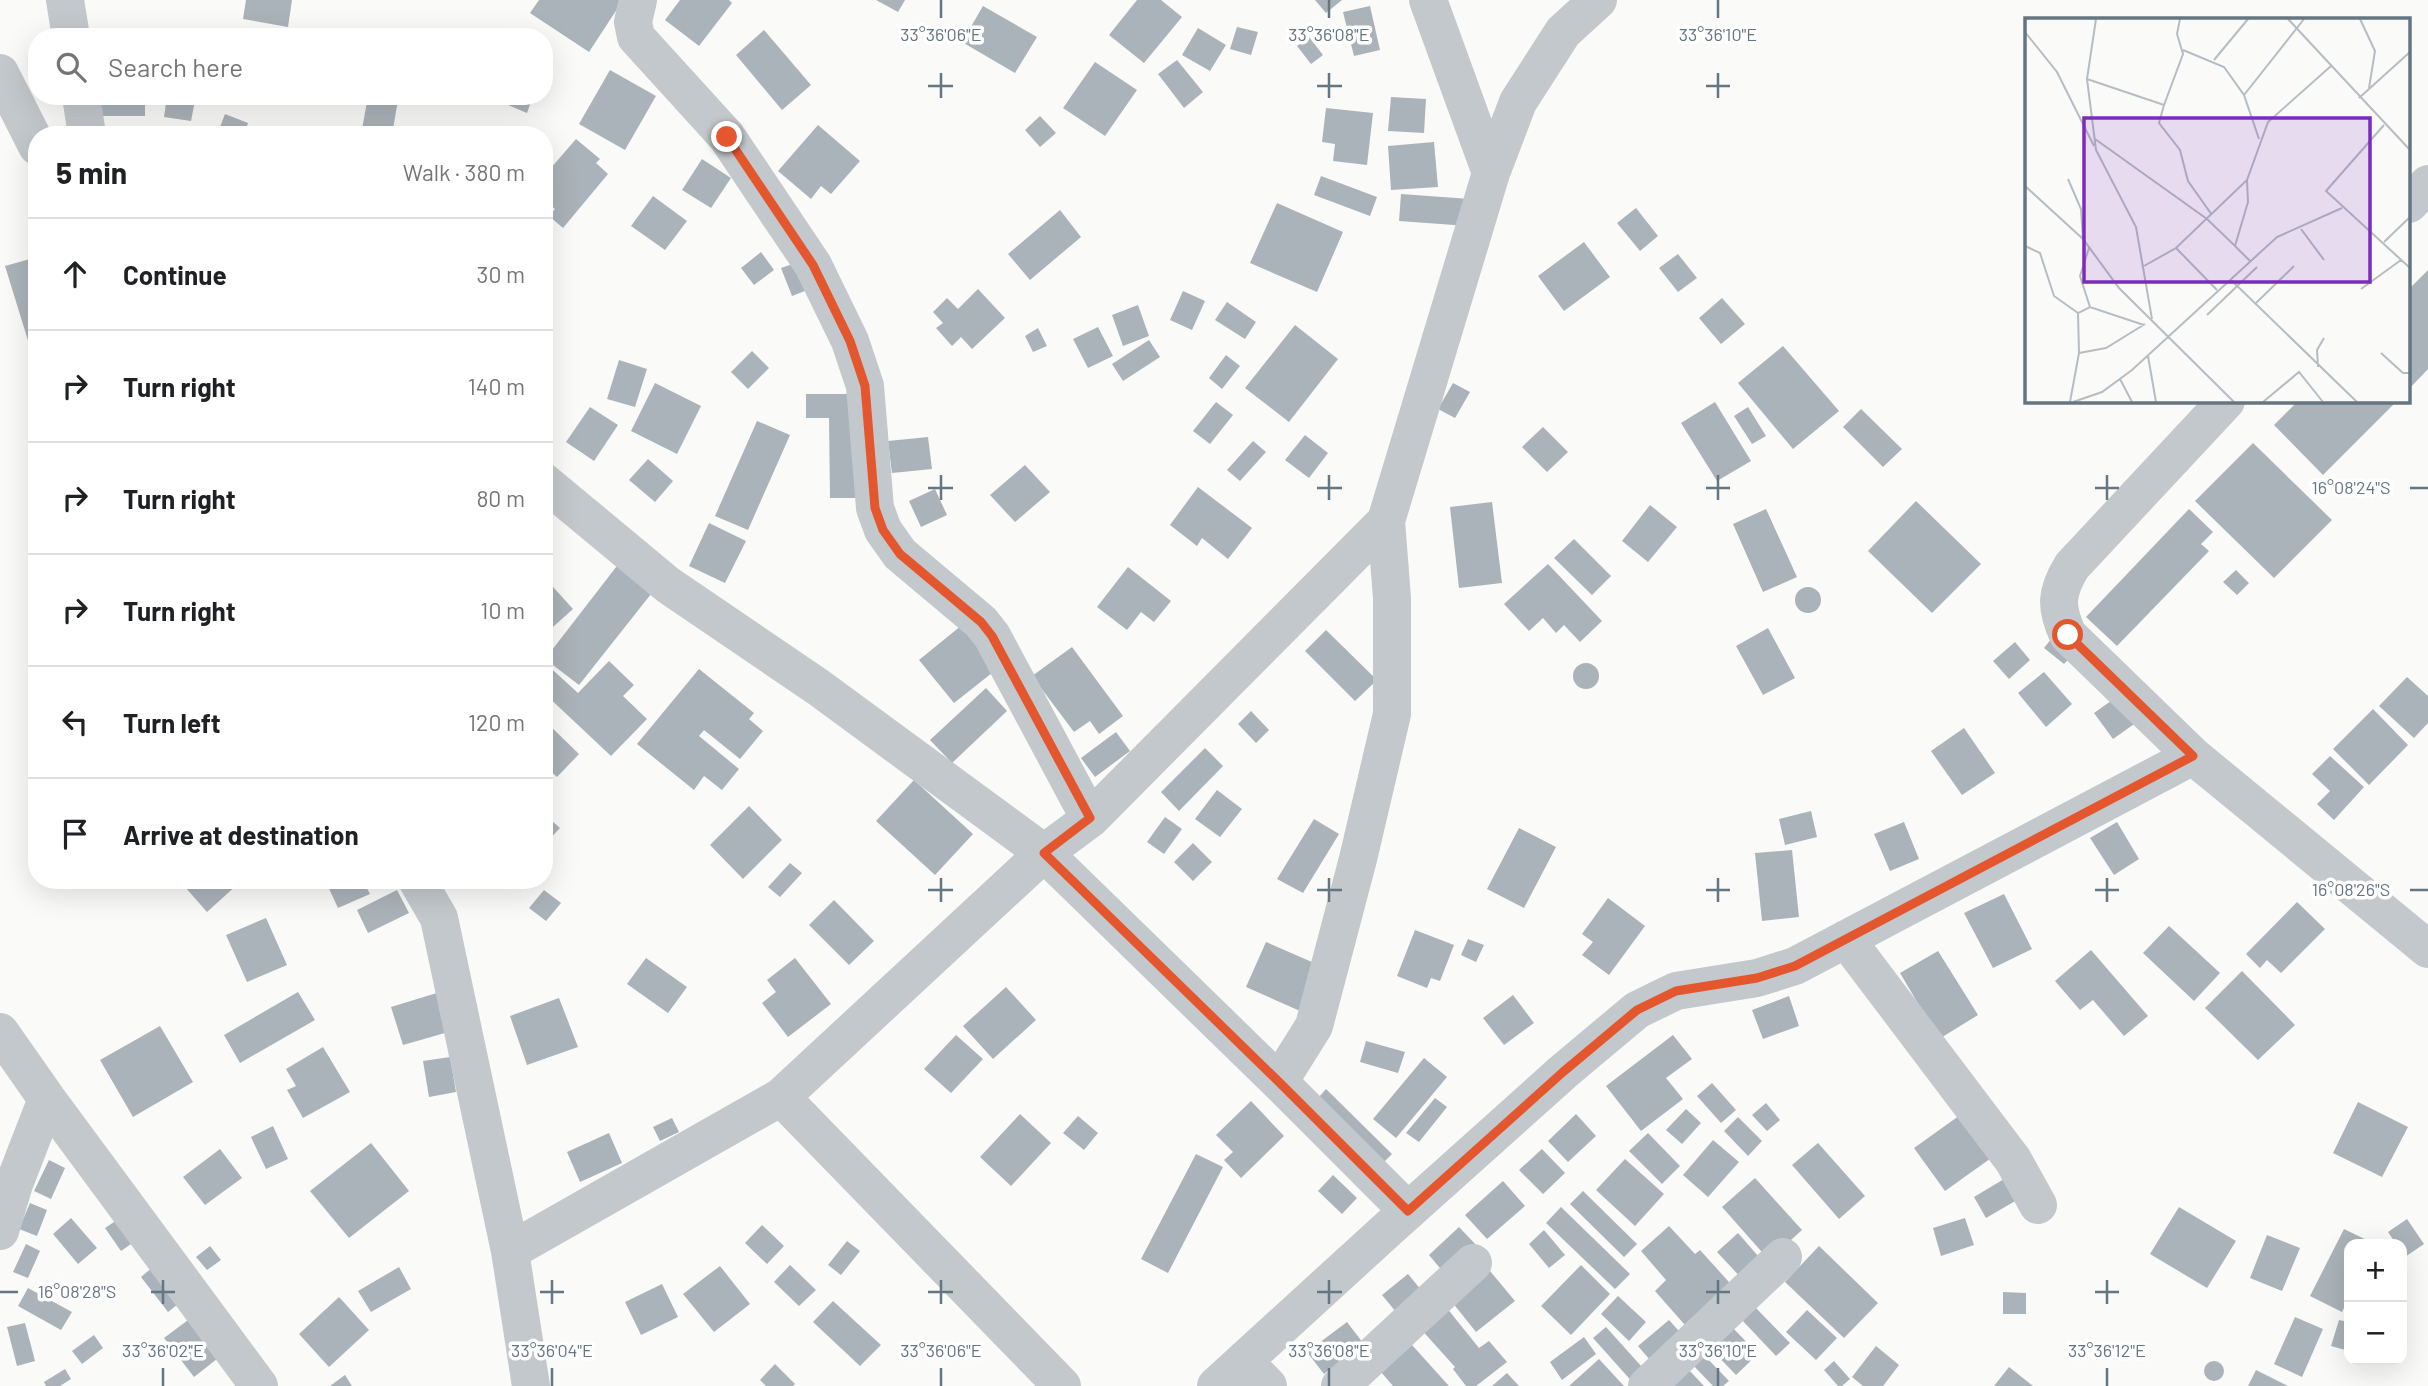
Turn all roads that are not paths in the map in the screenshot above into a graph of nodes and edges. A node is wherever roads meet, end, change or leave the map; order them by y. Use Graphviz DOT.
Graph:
graph roads {
  1 [pos="65,0"];
  2 [pos="638,0"];
  3 [pos="1428,0"];
  4 [pos="1598,0"];
  5 [pos="70,28"];
  6 [pos="0,73"];
  7 [pos="82,105"];
  8 [pos="86,126"];
  9 [pos="28,128"];
  10 [pos="1492,173"];
  11 [pos="2428,184"];
  12 [pos="2410,203"];
  13 [pos="2224,402"];
  14 [pos="553,489"];
  15 [pos="1386,521"];
  16 [pos="2193,756"];
  17 [pos="1090,818"];
  18 [pos="1044,853"];
  19 [pos="422,889"];
  20 [pos="1846,939"];
  21 [pos="2428,949"];
  22 [pos="0,1032"];
  23 [pos="1279,1082"];
  24 [pos="780,1097"];
  25 [pos="47,1100"];
  26 [pos="2038,1205"];
  27 [pos="1408,1211"];
  28 [pos="0,1231"];
  29 [pos="510,1251"];
  30 [pos="1783,1256"];
  31 [pos="1473,1263"];
  32 [pos="1256,1373"];
  33 [pos="259,1386"];
  34 [pos="531,1386"];
  35 [pos="1062,1386"];
  36 [pos="1216,1386"];
  37 [pos="1340,1386"];
  38 [pos="1647,1386"];
  1 -- 5 [label="street"];
  2 -- 17 [label="street"];
  3 -- 10 [label="street"];
  4 -- 10 [label="street"];
  6 -- 9 [label="street"];
  7 -- 8 [label="street"];
  10 -- 15 [label="street"];
  11 -- 12 [label="street"];
  13 -- 16 [label="street"];
  14 -- 18 [label="street"];
  15 -- 17 [label="street"];
  15 -- 23 [label="street"];
  16 -- 20 [label="street"];
  16 -- 21 [label="street"];
  17 -- 18 [label="street"];
  18 -- 23 [label="street"];
  18 -- 24 [label="street"];
  19 -- 29 [label="street"];
  20 -- 26 [label="street"];
  20 -- 27 [label="street"];
  22 -- 25 [label="street"];
  23 -- 27 [label="street"];
  24 -- 29 [label="street"];
  24 -- 35 [label="street"];
  25 -- 28 [label="street"];
  25 -- 33 [label="street"];
  27 -- 32 [label="street"];
  29 -- 34 [label="street"];
  30 -- 38 [label="street"];
  31 -- 37 [label="street"];
  32 -- 36 [label="street"];
}
